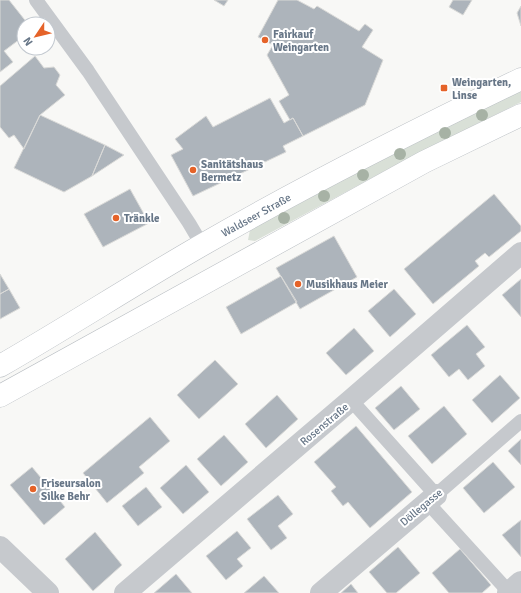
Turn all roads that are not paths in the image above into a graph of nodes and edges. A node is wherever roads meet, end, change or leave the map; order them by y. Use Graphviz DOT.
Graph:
graph roads {
  1 [pos="36,0"];
  2 [pos="521,79"];
  3 [pos="521,115"];
  4 [pos="202,245"];
  5 [pos="521,253"];
  6 [pos="0,366"];
  7 [pos="0,396"];
  8 [pos="351,400"];
  9 [pos="521,421"];
  10 [pos="431,498"];
  11 [pos="0,547"];
  12 [pos="513,589"];
  13 [pos="48,593"];
  14 [pos="125,593"];
  15 [pos="320,593"];
  1 -- 4 [label="lane"];
  2 -- 4 [label="main road, Waldseer Straße"];
  3 -- 7 [label="main road"];
  4 -- 6 [label="main road, Waldseer Straße"];
  5 -- 8 [label="street, Rosenstraße"];
  8 -- 10 [label="lane"];
  8 -- 14 [label="street, Rosenstraße"];
  9 -- 10 [label="lane, Döllegasse"];
  10 -- 12 [label="lane"];
  10 -- 15 [label="street, Döllegasse"];
  11 -- 13 [label="street"];
}
